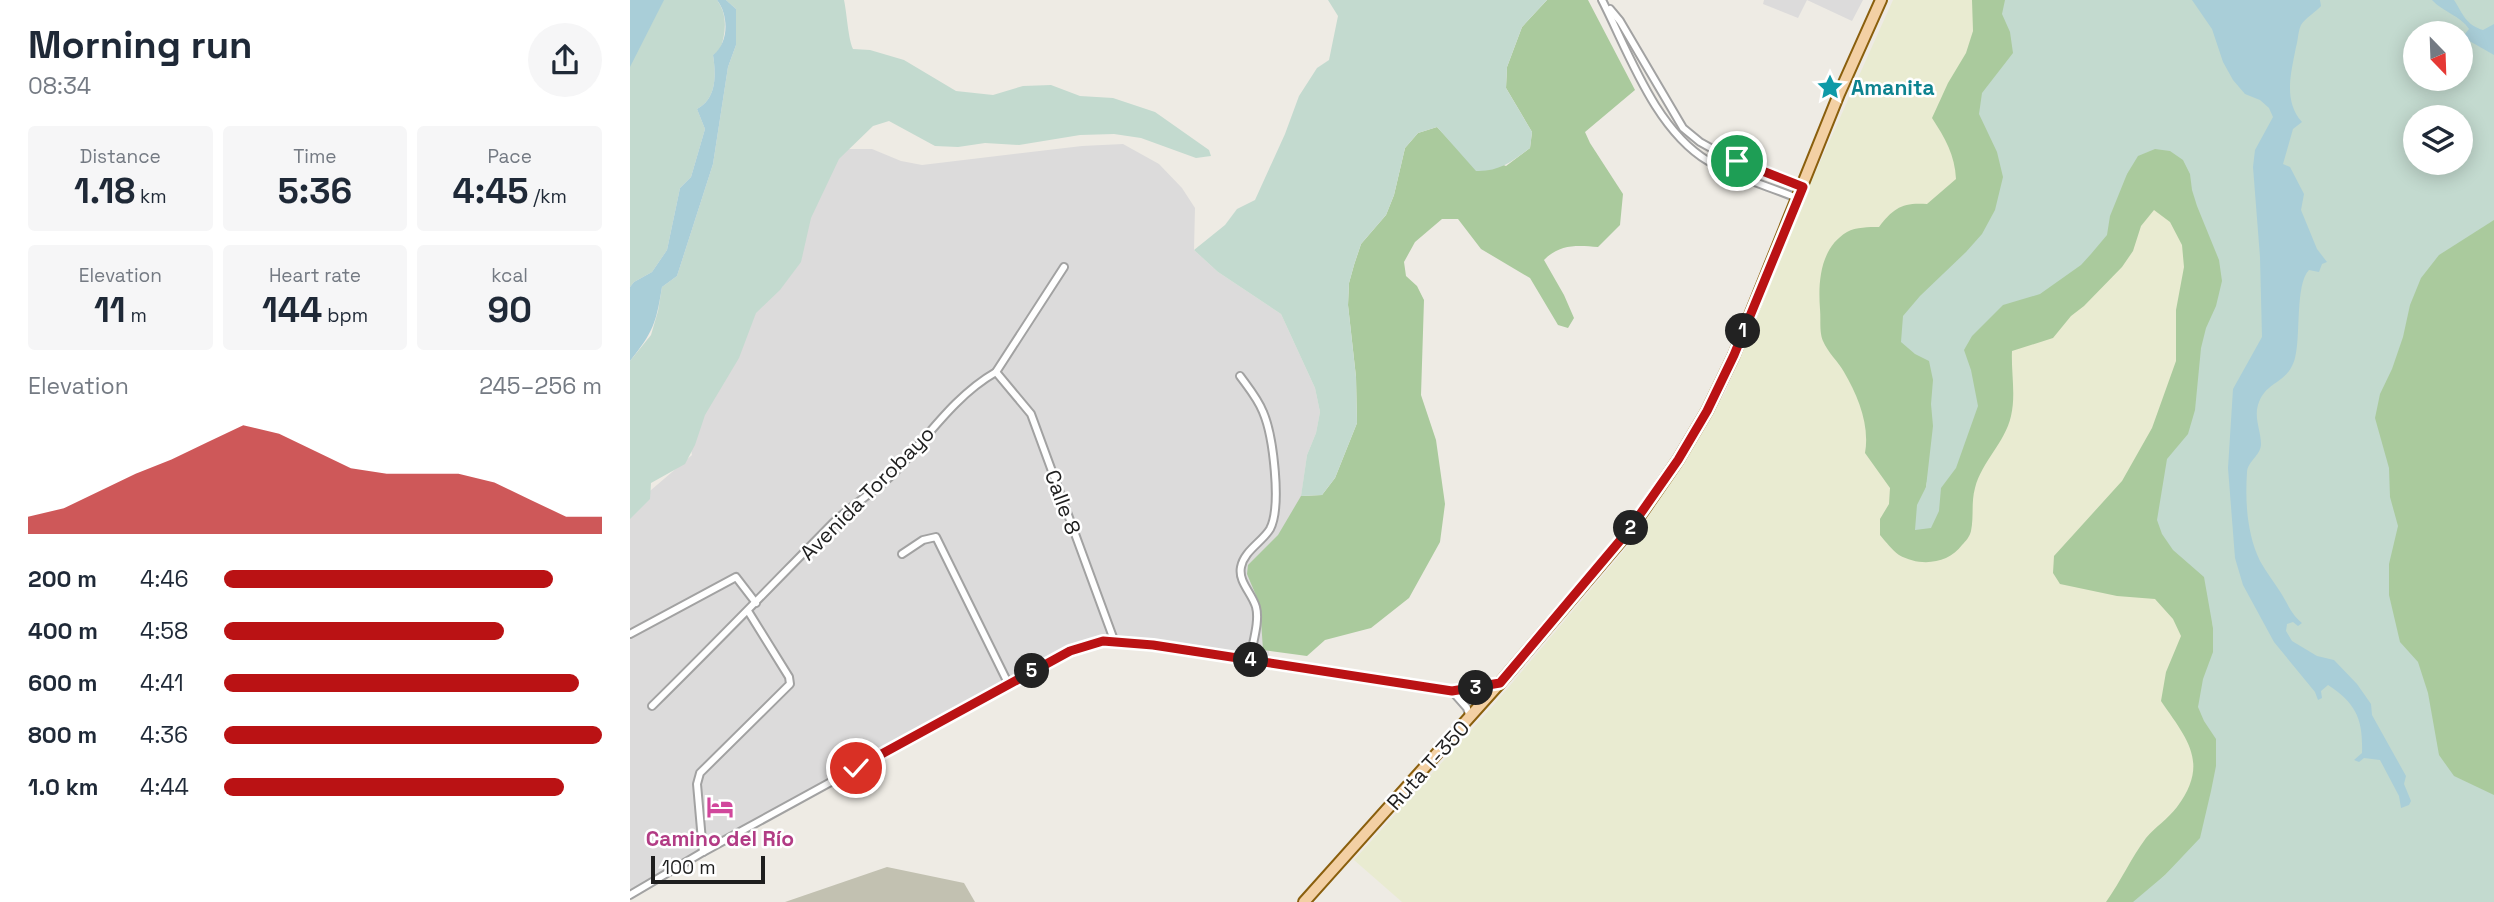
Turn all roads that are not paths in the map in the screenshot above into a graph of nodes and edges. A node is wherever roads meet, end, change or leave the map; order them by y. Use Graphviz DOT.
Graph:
graph roads {
  1 [pos="1602,0"];
  2 [pos="1881,0"];
  3 [pos="1801,192"];
  4 [pos="1064,267"];
  5 [pos="996,372"];
  6 [pos="1240,376"];
  7 [pos="902,554"];
  8 [pos="756,603"];
  9 [pos="748,611"];
  10 [pos="630,634"];
  11 [pos="1114,640"];
  12 [pos="1250,660"];
  13 [pos="1008,683"];
  14 [pos="1500,683"];
  15 [pos="1452,691"];
  16 [pos="652,706"];
  17 [pos="1471,718"];
  18 [pos="703,852"];
  19 [pos="630,895"];
  20 [pos="1304,902"];
  1 -- 3 [label="street"];
  1 -- 3 [label="street"];
  2 -- 3 [label="main road, Ruta T-350"];
  3 -- 14 [label="main road, Ruta T-350"];
  4 -- 5 [label="street, Avenida Torobayo"];
  5 -- 8 [label="street, Avenida Torobayo"];
  5 -- 11 [label="street, Calle 8"];
  6 -- 12 [label="street"];
  7 -- 13 [label="street"];
  8 -- 9 [label="street, Avenida Torobayo"];
  8 -- 10 [label="street"];
  9 -- 16 [label="street, Avenida Torobayo"];
  9 -- 18 [label="street"];
  11 -- 12 [label="street"];
  11 -- 13 [label="street"];
  12 -- 15 [label="street"];
  13 -- 18 [label="street"];
  14 -- 15 [label="street"];
  14 -- 17 [label="main road, Ruta T-350"];
  15 -- 17 [label="street"];
  17 -- 20 [label="main road, Ruta T-350"];
  18 -- 19 [label="street"];
}
